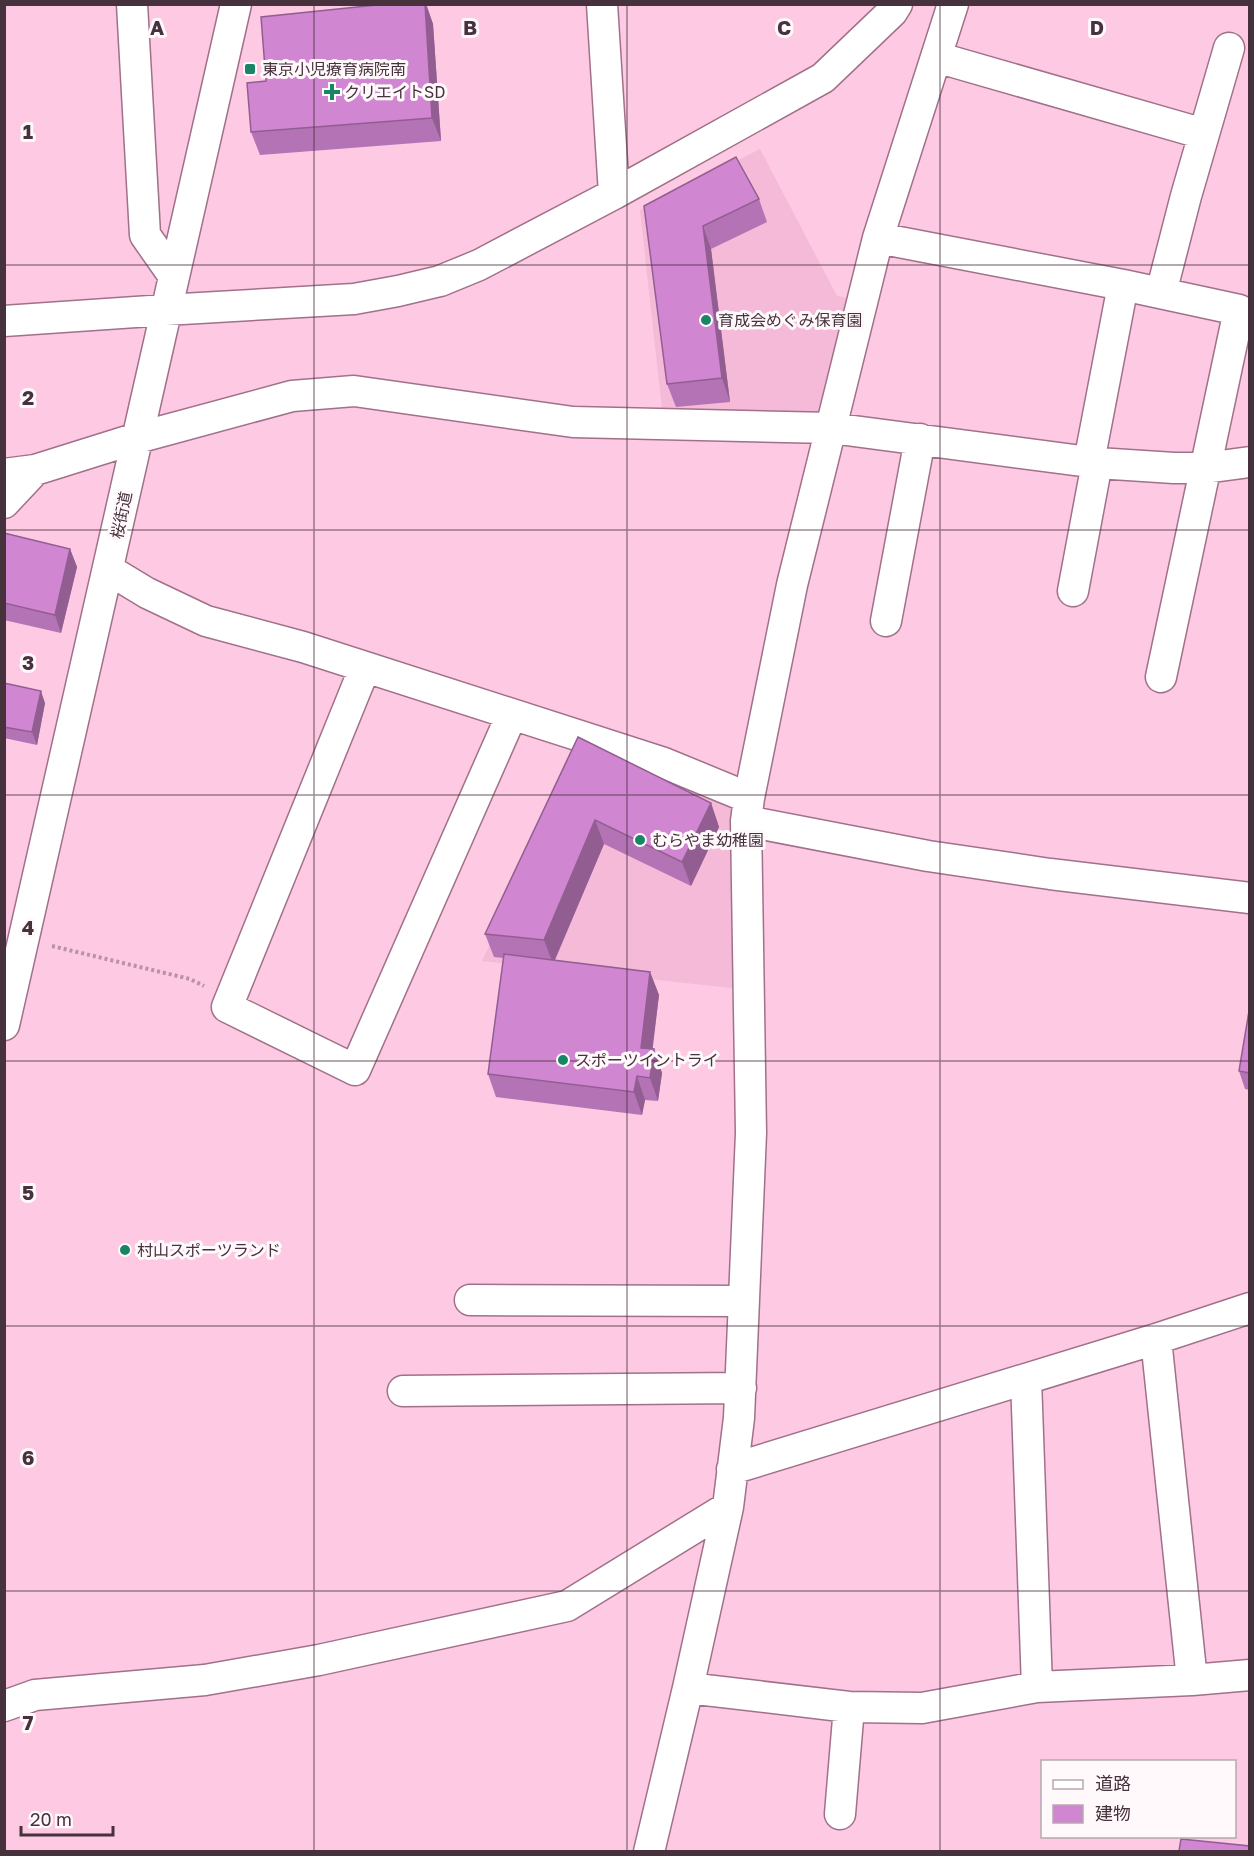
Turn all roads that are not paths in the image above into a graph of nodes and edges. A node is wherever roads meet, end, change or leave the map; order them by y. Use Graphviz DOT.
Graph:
graph roads {
  1 [pos="132,4"];
  2 [pos="236,4"];
  3 [pos="602,4"];
  4 [pos="897,4"];
  5 [pos="953,4"];
  6 [pos="1229,48"];
  7 [pos="936,57"];
  8 [pos="1204,134"];
  9 [pos="614,194"];
  10 [pos="878,238"];
  11 [pos="173,275"];
  12 [pos="1123,285"];
  13 [pos="1161,293"];
  14 [pos="165,310"];
  15 [pos="4,321"];
  16 [pos="831,428"];
  17 [pos="137,438"];
  18 [pos="921,439"];
  19 [pos="1093,462"];
  20 [pos="1250,462"];
  21 [pos="1205,468"];
  22 [pos="35,470"];
  23 [pos="4,474"];
  24 [pos="4,503"];
  25 [pos="109,570"];
  26 [pos="1073,591"];
  27 [pos="886,621"];
  28 [pos="365,667"];
  29 [pos="1161,677"];
  30 [pos="512,714"];
  31 [pos="747,809"];
  32 [pos="1250,898"];
  33 [pos="4,1025"];
  34 [pos="470,1300"];
  35 [pos="744,1301"];
  36 [pos="1250,1308"];
  37 [pos="1156,1339"];
  38 [pos="1026,1379"];
  39 [pos="741,1388"];
  40 [pos="404,1391"];
  41 [pos="732,1469"];
  42 [pos="728,1507"];
  43 [pos="1250,1675"];
  44 [pos="1192,1680"];
  45 [pos="1037,1687"];
  46 [pos="688,1688"];
  47 [pos="4,1706"];
  48 [pos="849,1707"];
  49 [pos="840,1814"];
  50 [pos="648,1851"];
  1 -- 11 [label="street"];
  2 -- 11 [label="street, 桜街道"];
  3 -- 9 [label="street"];
  4 -- 9 [label="street"];
  5 -- 7 [label="street"];
  6 -- 8 [label="street"];
  7 -- 8 [label="street"];
  7 -- 10 [label="street"];
  8 -- 13 [label="street"];
  9 -- 14 [label="street"];
  10 -- 12 [label="street"];
  10 -- 16 [label="street"];
  11 -- 14 [label="street, 桜街道"];
  12 -- 13 [label="street"];
  12 -- 19 [label="street"];
  13 -- 21 [label="street"];
  14 -- 15 [label="street"];
  14 -- 17 [label="street, 桜街道"];
  16 -- 17 [label="street"];
  16 -- 18 [label="street"];
  16 -- 31 [label="street"];
  17 -- 22 [label="street"];
  17 -- 25 [label="street, 桜街道"];
  18 -- 19 [label="street"];
  18 -- 27 [label="street"];
  19 -- 21 [label="street"];
  19 -- 26 [label="street"];
  20 -- 21 [label="street"];
  21 -- 29 [label="street"];
  22 -- 23 [label="street"];
  22 -- 24 [label="street"];
  25 -- 28 [label="street"];
  25 -- 33 [label="street, 桜街道"];
  28 -- 30 [label="street"];
  28 -- 30 [label="street"];
  30 -- 31 [label="street"];
  31 -- 32 [label="street"];
  31 -- 35 [label="street"];
  34 -- 35 [label="street"];
  35 -- 39 [label="street"];
  36 -- 37 [label="street"];
  37 -- 38 [label="street"];
  37 -- 44 [label="street"];
  38 -- 41 [label="street"];
  38 -- 45 [label="street"];
  39 -- 40 [label="street"];
  39 -- 41 [label="street"];
  41 -- 42 [label="street"];
  42 -- 46 [label="street"];
  42 -- 47 [label="street"];
  43 -- 44 [label="street"];
  44 -- 45 [label="street"];
  45 -- 48 [label="street"];
  46 -- 48 [label="street"];
  46 -- 50 [label="street"];
  48 -- 49 [label="street"];
}
